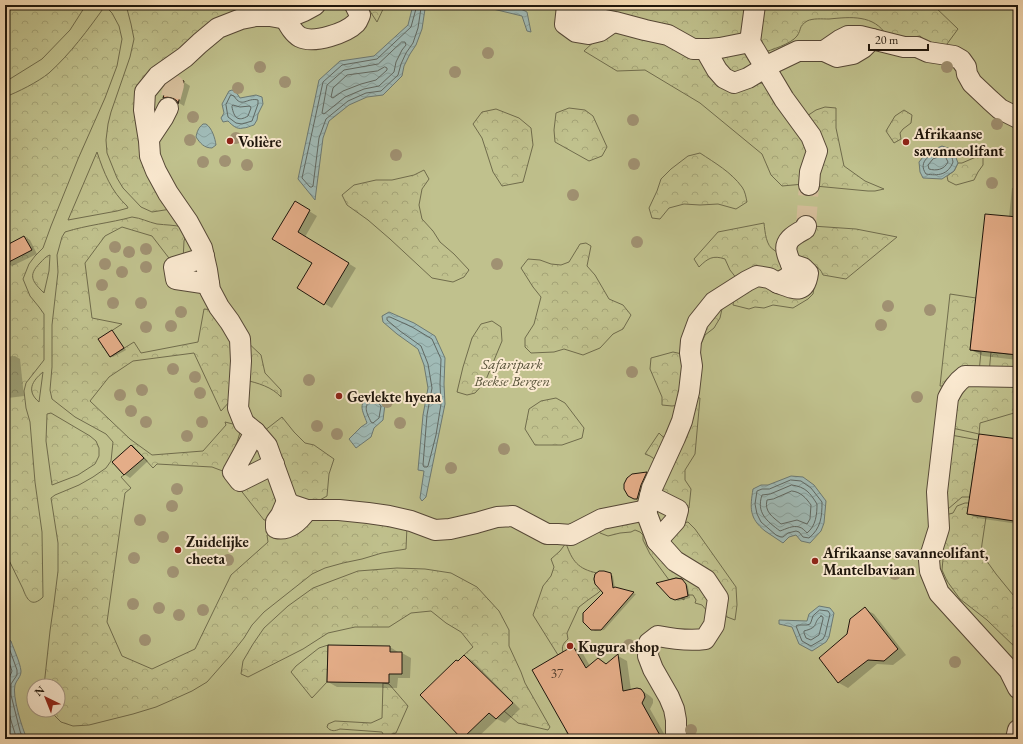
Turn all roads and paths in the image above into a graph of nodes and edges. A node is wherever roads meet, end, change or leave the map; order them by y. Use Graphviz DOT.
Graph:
graph roads {
  1 [pos="315,5"];
  2 [pos="355,5"];
  3 [pos="755,5"];
  4 [pos="566,6"];
  5 [pos="254,10"];
  6 [pos="285,18"];
  7 [pos="750,42"];
  8 [pos="705,49"];
  9 [pos="765,67"];
  10 [pos="168,108"];
  11 [pos="1018,118"];
  12 [pos="149,139"];
  13 [pos="809,185"];
  14 [pos="806,226"];
  15 [pos="204,256"];
  16 [pos="209,284"];
  17 [pos="1018,377"];
  18 [pos="254,432"];
  19 [pos="274,464"];
  20 [pos="287,501"];
  21 [pos="648,503"];
  22 [pos="306,510"];
  23 [pos="658,541"];
  24 [pos="1018,688"];
  25 [pos="1018,730"];
  26 [pos="676,739"];
  27 [pos="1016,739"];
  1 -- 6 [label="street"];
  2 -- 6 [label="street"];
  3 -- 7 [label="street"];
  4 -- 8 [label="street"];
  5 -- 6 [label="street"];
  5 -- 12 [label="street"];
  7 -- 8 [label="street"];
  7 -- 9 [label="street"];
  8 -- 9 [label="street"];
  9 -- 11 [label="street"];
  9 -- 13 [label="street"];
  10 -- 12 [label="street"];
  12 -- 15 [label="street"];
  14 -- 21 [label="street"];
  15 -- 16 [label="street"];
  15 -- 16 [label="street"];
  16 -- 18 [label="street"];
  17 -- 24 [label="street"];
  18 -- 19 [label="street"];
  18 -- 19 [label="street"];
  19 -- 20 [label="street"];
  20 -- 22 [label="street"];
  20 -- 22 [label="street"];
  21 -- 22 [label="street"];
  21 -- 23 [label="street"];
  21 -- 23 [label="street"];
  23 -- 26 [label="street"];
  25 -- 27 [label="street"];
}
